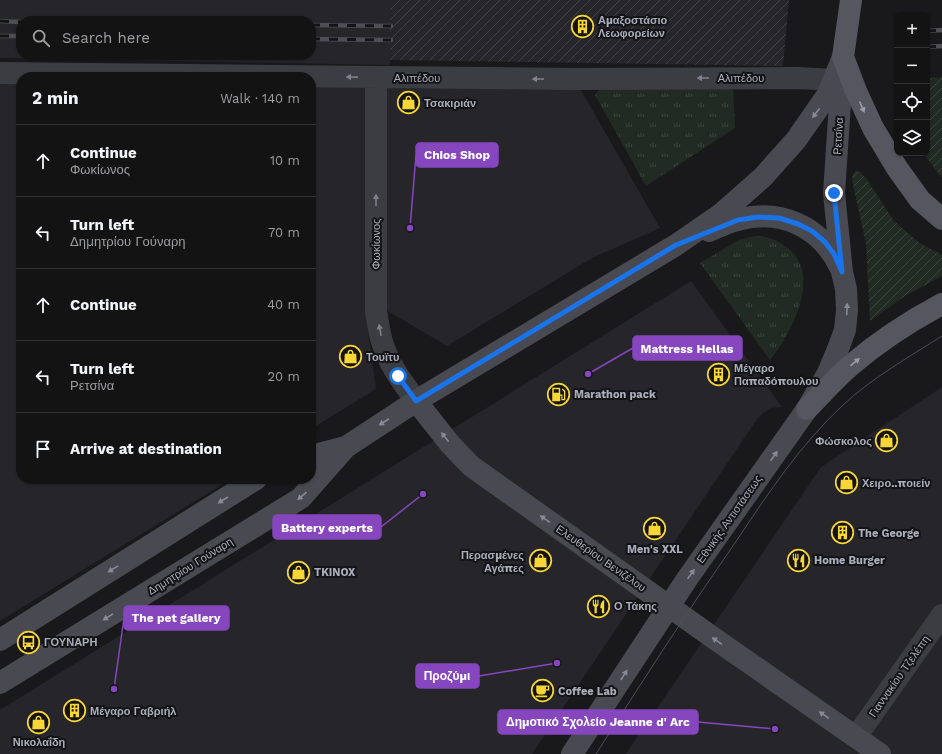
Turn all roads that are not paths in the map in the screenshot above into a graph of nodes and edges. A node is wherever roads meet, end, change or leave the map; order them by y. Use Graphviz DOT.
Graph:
graph roads {
  1 [pos="851,0"];
  2 [pos="843,57"];
  3 [pos="0,74"];
  4 [pos="16,74"];
  5 [pos="316,77"];
  6 [pos="376,78"];
  7 [pos="835,80"];
  8 [pos="942,219"];
  9 [pos="676,245"];
  10 [pos="842,272"];
  11 [pos="942,304"];
  12 [pos="416,401"];
  13 [pos="807,409"];
  14 [pos="346,447"];
  15 [pos="316,455"];
  16 [pos="316,482"];
  17 [pos="248,484"];
  18 [pos="314,484"];
  19 [pos="669,606"];
  20 [pos="942,614"];
  21 [pos="0,640"];
  22 [pos="0,683"];
  23 [pos="856,737"];
  24 [pos="572,754"];
  25 [pos="880,754"];
  1 -- 2 [label="main road, Ρετσίνα"];
  2 -- 7 [label="main road, Δημητρίου Γούναρη"];
  2 -- 8 [label="main road, one-way"];
  2 -- 10 [label="main road, Ρετσίνα"];
  4 -- 3 [label="street, Αλιπέδου, one-way"];
  6 -- 5 [label="street, Αλιπέδου, one-way"];
  7 -- 6 [label="street, Αλιπέδου, one-way"];
  12 -- 6 [label="street, Φωκίωνος, one-way"];
  7 -- 9 [label="main road, Δημητρίου Γούναρη, one-way"];
  9 -- 10 [label="main road"];
  9 -- 12 [label="main road, Δημητρίου Γούναρη"];
  13 -- 10 [label="main road, Εθνικής Αντιστάσεως, one-way"];
  13 -- 11 [label="main road, one-way"];
  12 -- 14 [label="main road, Δημητρίου Γούναρη, one-way"];
  19 -- 12 [label="main road, Ελευθερίου Βενιζέλου, one-way"];
  19 -- 13 [label="main road, Εθνικής Αντιστάσεως, one-way"];
  14 -- 15 [label="main road, Δημητρίου Γούναρη"];
  14 -- 16 [label="main road, Δημητρίου Γούναρη, one-way"];
  17 -- 21 [label="main road, one-way"];
  18 -- 22 [label="main road, Δημητρίου Γούναρη, one-way"];
  23 -- 19 [label="main road, Ελευθερίου Βενιζέλου, one-way"];
  24 -- 19 [label="main road, Εθνικής Αντιστάσεως, one-way"];
  20 -- 23 [label="street, Γιαννακίου Τζελέπη"];
  23 -- 25 [label="main road, Ελευθερίου Βενιζέλου"];
}
